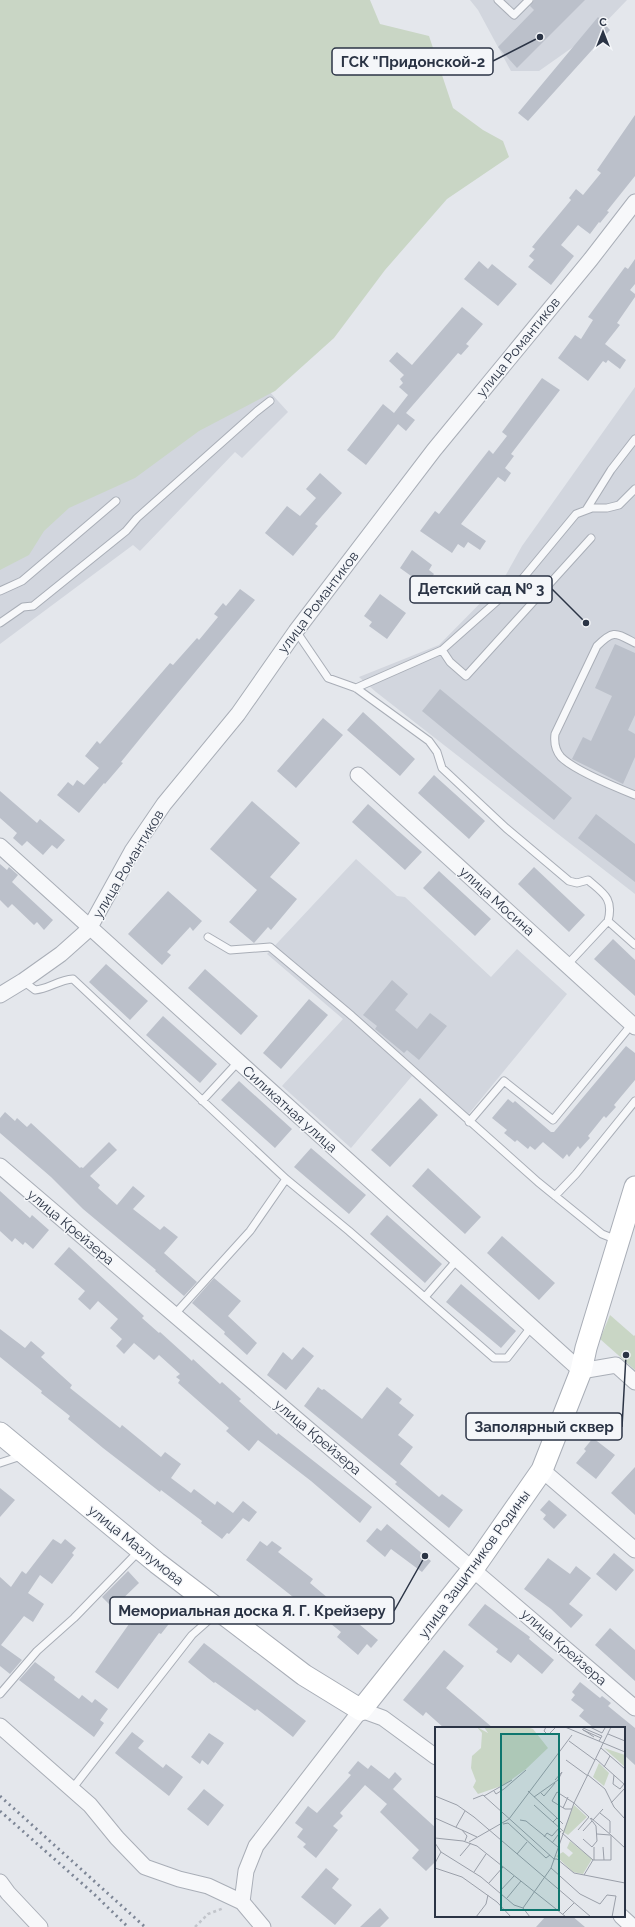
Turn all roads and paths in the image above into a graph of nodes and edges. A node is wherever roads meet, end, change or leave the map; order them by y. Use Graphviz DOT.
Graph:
graph roads {
  1 [pos="498,0"];
  2 [pos="530,0"];
  3 [pos="635,202"];
  4 [pos="270,401"];
  5 [pos="635,439"];
  6 [pos="635,489"];
  7 [pos="116,501"];
  8 [pos="586,510"];
  9 [pos="591,538"];
  10 [pos="0,590"];
  11 [pos="0,623"];
  12 [pos="296,631"];
  13 [pos="635,643"];
  14 [pos="442,650"];
  15 [pos="356,688"];
  16 [pos="358,775"];
  17 [pos="635,795"];
  18 [pos="0,846"];
  19 [pos="608,920"];
  20 [pos="89,929"];
  21 [pos="208,937"];
  22 [pos="635,945"];
  23 [pos="567,965"];
  24 [pos="24,981"];
  25 [pos="0,995"];
  26 [pos="634,1026"];
  27 [pos="238,1062"];
  28 [pos="202,1101"];
  29 [pos="635,1101"];
  30 [pos="469,1122"];
  31 [pos="0,1166"];
  32 [pos="286,1179"];
  33 [pos="635,1187"];
  34 [pos="555,1196"];
  35 [pos="618,1241"];
  36 [pos="457,1260"];
  37 [pos="425,1297"];
  38 [pos="174,1315"];
  39 [pos="532,1326"];
  40 [pos="581,1371"];
  41 [pos="635,1382"];
  42 [pos="0,1433"];
  43 [pos="25,1454"];
  44 [pos="0,1463"];
  45 [pos="542,1470"];
  46 [pos="141,1550"];
  47 [pos="635,1550"];
  48 [pos="473,1569"];
  49 [pos="219,1610"];
  50 [pos="0,1694"];
  51 [pos="635,1708"];
  52 [pos="361,1710"];
  53 [pos="0,1726"];
  54 [pos="435,1756"];
  55 [pos="72,1789"];
  56 [pos="0,1882"];
  57 [pos="242,1902"];
  58 [pos="622,1917"];
  59 [pos="40,1927"];
  60 [pos="194,1927"];
  61 [pos="263,1927"];
  62 [pos="633,1927"];
  1 -- 2 [label="lane"];
  3 -- 12 [label="street, улица Романтиков"];
  4 -- 11 [label="lane"];
  5 -- 8 [label="lane"];
  6 -- 8 [label="lane"];
  7 -- 10 [label="lane"];
  8 -- 14 [label="lane"];
  9 -- 14 [label="lane"];
  12 -- 15 [label="lane"];
  12 -- 20 [label="street, улица Романтиков"];
  13 -- 17 [label="lane"];
  14 -- 15 [label="lane"];
  15 -- 19 [label="lane"];
  16 -- 23 [label="street, улица Мосина"];
  18 -- 20 [label="street, Силикатная улица"];
  19 -- 22 [label="lane"];
  19 -- 23 [label="lane"];
  20 -- 24 [label="street, улица Романтиков"];
  20 -- 27 [label="street, Силикатная улица"];
  21 -- 30 [label="lane"];
  23 -- 26 [label="street, улица Мосина"];
  24 -- 25 [label="street, улица Романтиков"];
  24 -- 28 [label="lane"];
  26 -- 30 [label="lane"];
  27 -- 28 [label="lane"];
  27 -- 36 [label="street, Силикатная улица"];
  28 -- 32 [label="lane"];
  29 -- 34 [label="lane"];
  30 -- 34 [label="lane"];
  31 -- 38 [label="street, улица Крейзера"];
  32 -- 37 [label="lane"];
  32 -- 38 [label="lane"];
  33 -- 35 [label="street, улица Защитников Родины"];
  34 -- 35 [label="lane"];
  35 -- 40 [label="street, улица Защитников Родины"];
  36 -- 37 [label="lane"];
  36 -- 39 [label="street, Силикатная улица"];
  37 -- 39 [label="lane"];
  38 -- 48 [label="street, улица Крейзера"];
  39 -- 40 [label="street, Силикатная улица"];
  40 -- 41 [label="street"];
  40 -- 45 [label="street, улица Защитников Родины"];
  42 -- 43 [label="street, улица Мазлумова"];
  43 -- 44 [label="lane"];
  43 -- 46 [label="street, улица Мазлумова"];
  45 -- 47 [label="street"];
  45 -- 48 [label="street, улица Защитников Родины"];
  46 -- 49 [label="street, улица Мазлумова"];
  46 -- 50 [label="lane"];
  48 -- 51 [label="street, улица Крейзера"];
  48 -- 52 [label="street, улица Защитников Родины"];
  49 -- 52 [label="street, улица Мазлумова"];
  49 -- 55 [label="lane"];
  52 -- 54 [label="street, улица Мазлумова"];
  52 -- 57 [label="street, улица Защитников Родины"];
  53 -- 55 [label="street"];
  55 -- 57 [label="street"];
  56 -- 59 [label="street"];
  57 -- 60 [label="path"];
  57 -- 61 [label="street"];
  58 -- 62 [label="street"];
}
